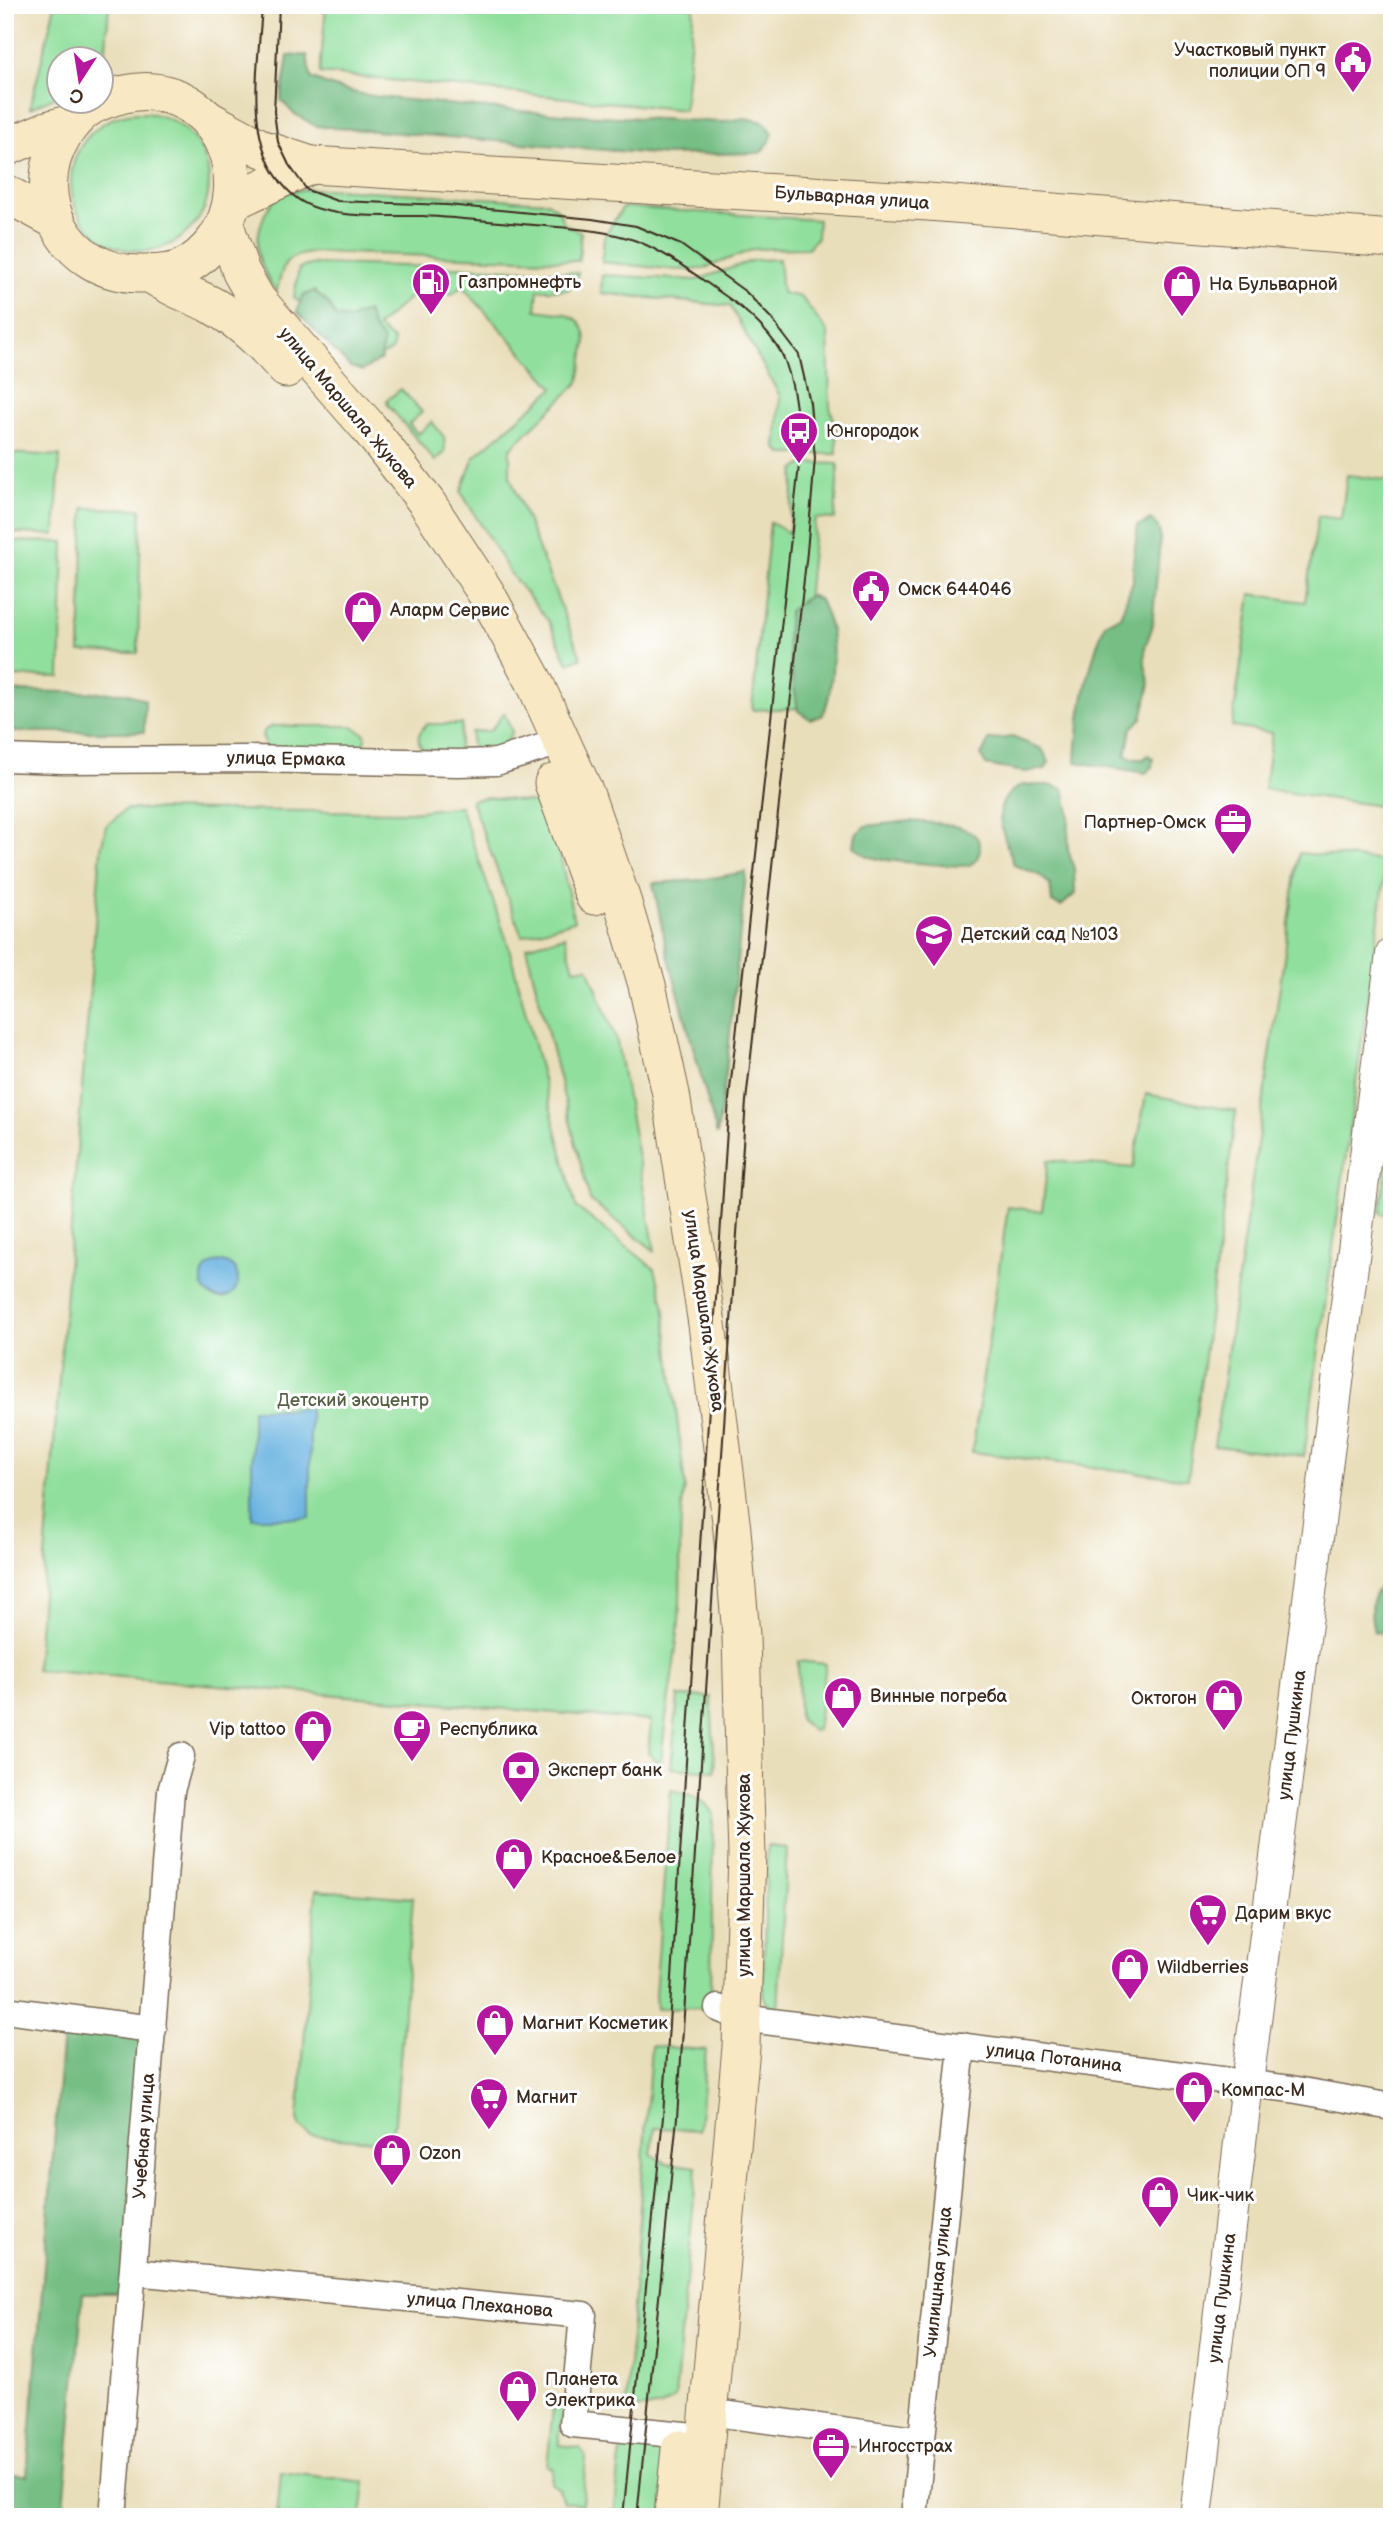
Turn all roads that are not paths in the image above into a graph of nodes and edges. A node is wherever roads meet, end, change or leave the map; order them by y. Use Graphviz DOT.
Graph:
graph roads {
  1 [pos="116,96"];
  2 [pos="81,116"];
  3 [pos="209,120"];
  4 [pos="71,123"];
  5 [pos="5,148"];
  6 [pos="311,165"];
  7 [pos="5,192"];
  8 [pos="229,213"];
  9 [pos="55,220"];
  10 [pos="1392,239"];
  11 [pos="151,274"];
  12 [pos="552,746"];
  13 [pos="5,758"];
  14 [pos="1392,954"];
  15 [pos="181,1756"];
  16 [pos="5,2010"];
  17 [pos="730,2013"];
  18 [pos="153,2029"];
  19 [pos="962,2046"];
  20 [pos="1247,2083"];
  21 [pos="1392,2107"];
  22 [pos="134,2272"];
  23 [pos="698,2428"];
  24 [pos="922,2441"];
  25 [pos="113,2517"];
  26 [pos="673,2517"];
  27 [pos="699,2517"];
  28 [pos="914,2517"];
  29 [pos="1196,2517"];
  1 -- 3 [label="main road"];
  2 -- 4 [label="main road"];
  3 -- 6 [label="main road, Бульварная улица"];
  3 -- 8 [label="main road"];
  4 -- 5 [label="main road"];
  4 -- 9 [label="main road"];
  6 -- 8 [label="main road, Бульварная улица"];
  6 -- 10 [label="main road, Бульварная улица"];
  7 -- 9 [label="main road"];
  8 -- 11 [label="main road"];
  8 -- 12 [label="main road, улица Маршала Жукова"];
  9 -- 11 [label="main road"];
  11 -- 12 [label="main road, улица Маршала Жукова"];
  12 -- 13 [label="street, улица Ермака"];
  12 -- 17 [label="main road, улица Маршала Жукова"];
  14 -- 20 [label="street, улица Пушкина"];
  15 -- 18 [label="street, Учебная улица"];
  16 -- 18 [label="street"];
  17 -- 19 [label="street, улица Потанина"];
  17 -- 23 [label="main road, улица Маршала Жукова"];
  18 -- 22 [label="street, Учебная улица"];
  19 -- 20 [label="street, улица Потанина"];
  19 -- 24 [label="street, Училищная улица"];
  20 -- 21 [label="street, улица Потанина"];
  20 -- 29 [label="street, улица Пушкина"];
  22 -- 23 [label="street, улица Плеханова"];
  22 -- 25 [label="street, Учебная улица"];
  23 -- 24 [label="street"];
  23 -- 26 [label="main road, улица Маршала Жукова"];
  23 -- 27 [label="main road, улица Маршала Жукова"];
  24 -- 28 [label="street, Училищная улица"];
}
